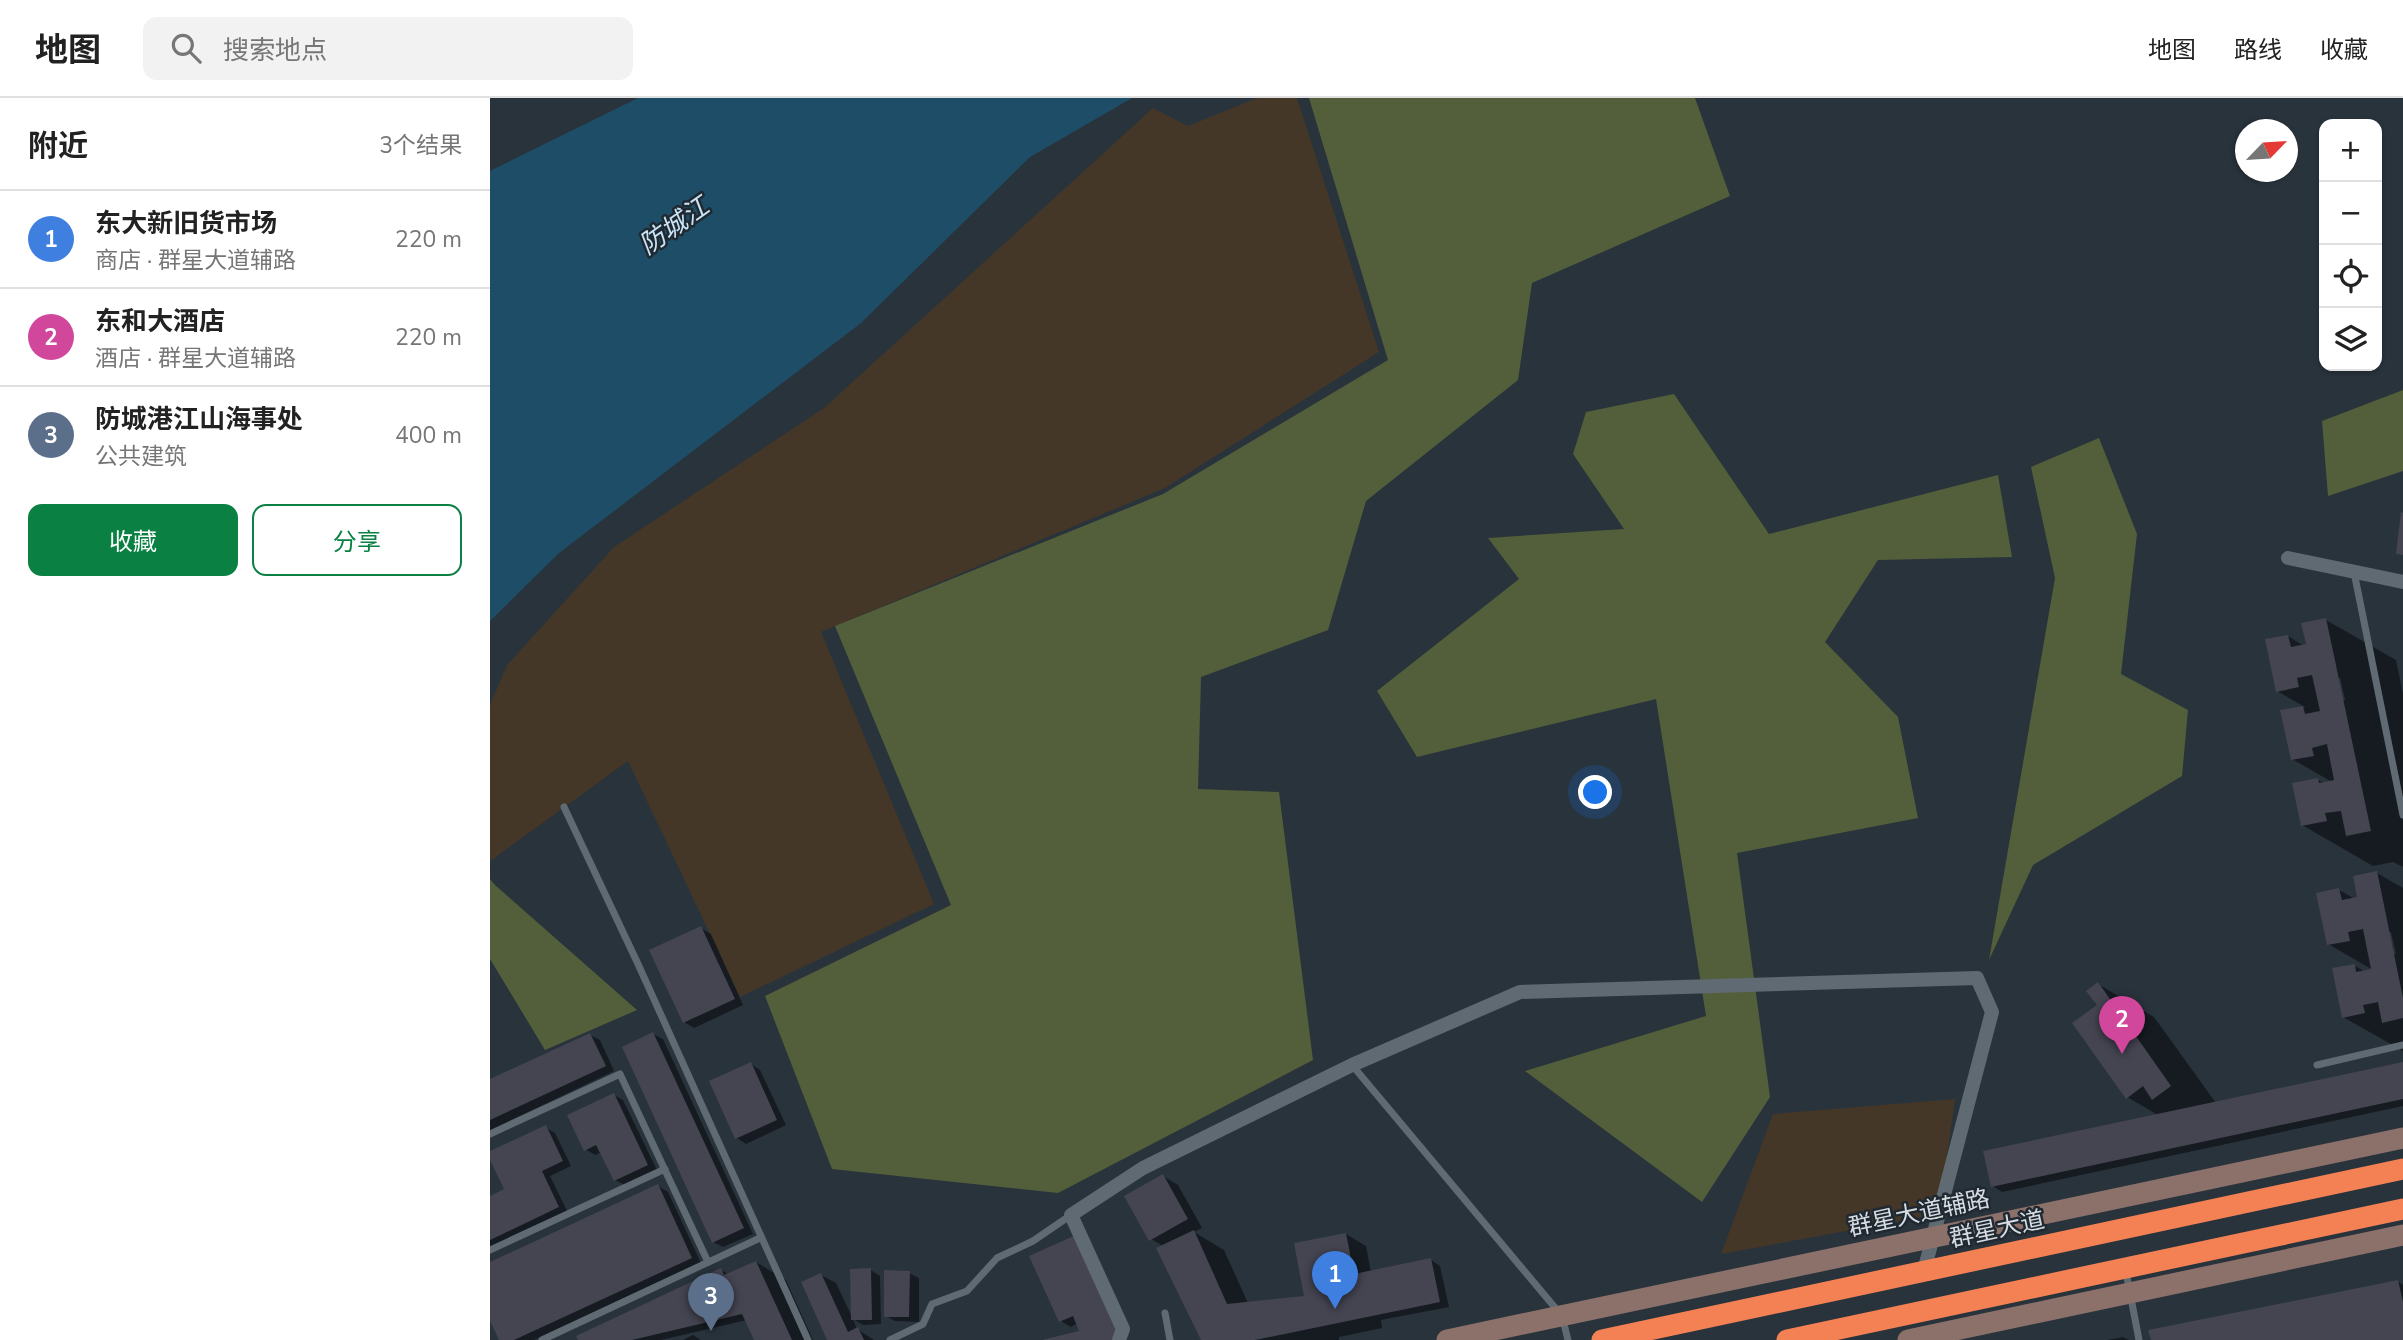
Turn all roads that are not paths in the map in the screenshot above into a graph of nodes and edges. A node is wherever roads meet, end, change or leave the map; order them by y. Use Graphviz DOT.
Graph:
graph roads {
  1 [pos="2288,558"];
  2 [pos="2354,572"];
  3 [pos="2403,582"];
  4 [pos="564,807"];
  5 [pos="2403,815"];
  6 [pos="2403,1045"];
  7 [pos="1352,1065"];
  8 [pos="2317,1065"];
  9 [pos="490,1134"];
  10 [pos="2403,1138"];
  11 [pos="2403,1169"];
  12 [pos="665,1170"];
  13 [pos="2403,1209"];
  14 [pos="1071,1215"];
  15 [pos="2403,1236"];
  16 [pos="761,1238"];
  17 [pos="1931,1238"];
  18 [pos="490,1250"];
  19 [pos="708,1262"];
  20 [pos="2125,1268"];
  21 [pos="1924,1271"];
  22 [pos="2130,1293"];
  23 [pos="1165,1313"];
  24 [pos="1562,1316"];
  25 [pos="542,1340"];
  26 [pos="808,1340"];
  27 [pos="890,1340"];
  28 [pos="1119,1340"];
  29 [pos="1170,1340"];
  30 [pos="1447,1340"];
  31 [pos="1568,1340"];
  32 [pos="1602,1340"];
  33 [pos="1787,1340"];
  34 [pos="1908,1340"];
  35 [pos="2139,1340"];
  1 -- 2 [label="street"];
  2 -- 3 [label="street"];
  2 -- 5 [label="lane"];
  4 -- 16 [label="lane"];
  6 -- 8 [label="lane"];
  7 -- 14 [label="street"];
  7 -- 17 [label="street"];
  7 -- 24 [label="lane"];
  9 -- 12 [label="lane"];
  10 -- 17 [label="street, 群星大道辅路"];
  11 -- 21 [label="highway, 群星大道"];
  12 -- 18 [label="lane"];
  12 -- 19 [label="lane"];
  13 -- 20 [label="highway"];
  14 -- 27 [label="lane"];
  14 -- 28 [label="street"];
  15 -- 22 [label="street"];
  16 -- 19 [label="lane"];
  16 -- 26 [label="lane"];
  17 -- 21 [label="street"];
  17 -- 24 [label="street, 群星大道辅路"];
  19 -- 25 [label="lane"];
  20 -- 22 [label="lane"];
  20 -- 33 [label="highway"];
  21 -- 32 [label="highway, 群星大道"];
  22 -- 34 [label="street"];
  22 -- 35 [label="lane"];
  23 -- 29 [label="lane"];
  24 -- 30 [label="street, 群星大道辅路"];
  24 -- 31 [label="lane"];
}
